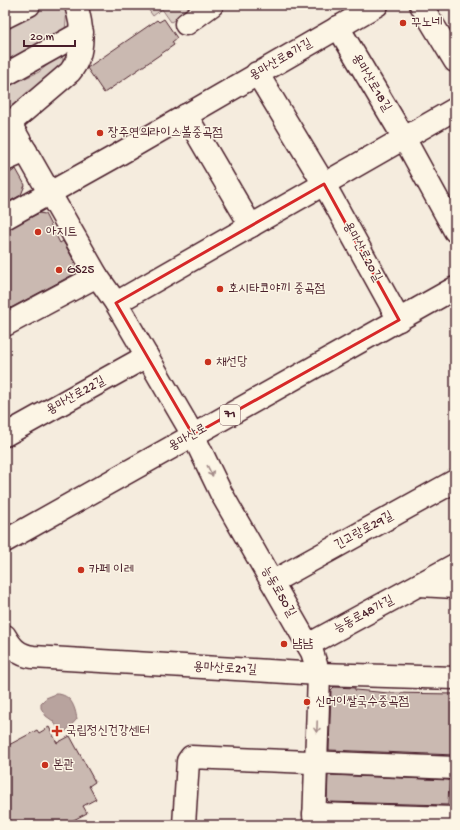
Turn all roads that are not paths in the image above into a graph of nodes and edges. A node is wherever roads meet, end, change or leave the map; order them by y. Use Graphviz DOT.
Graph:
graph roads {
  1 [pos="30,5"];
  2 [pos="76,5"];
  3 [pos="212,5"];
  4 [pos="377,5"];
  5 [pos="421,5"];
  6 [pos="5,17"];
  7 [pos="186,24"];
  8 [pos="338,27"];
  9 [pos="82,32"];
  10 [pos="455,60"];
  11 [pos="257,73"];
  12 [pos="5,75"];
  13 [pos="455,109"];
  14 [pos="186,115"];
  15 [pos="404,138"];
  16 [pos="26,151"];
  17 [pos="5,160"];
  18 [pos="324,184"];
  19 [pos="51,193"];
  20 [pos="5,218"];
  21 [pos="251,226"];
  22 [pos="455,231"];
  23 [pos="97,276"];
  24 [pos="455,288"];
  25 [pos="116,303"];
  26 [pos="399,320"];
  27 [pos="5,325"];
  28 [pos="147,356"];
  29 [pos="5,435"];
  30 [pos="193,436"];
  31 [pos="455,481"];
  32 [pos="5,541"];
  33 [pos="455,565"];
  34 [pos="272,582"];
  35 [pos="419,585"];
  36 [pos="455,587"];
  37 [pos="5,636"];
  38 [pos="308,645"];
  39 [pos="319,674"];
  40 [pos="455,678"];
  41 [pos="316,761"];
  42 [pos="455,768"];
  43 [pos="455,818"];
  44 [pos="314,820"];
  45 [pos="184,825"];
  1 -- 6 [label="street"];
  2 -- 9 [label="street"];
  3 -- 7 [label="street"];
  4 -- 8 [label="street, 용마산로8가길"];
  5 -- 10 [label="street"];
  8 -- 11 [label="street, 용마산로8가길"];
  8 -- 15 [label="street, 용마산로18길"];
  9 -- 12 [label="street"];
  9 -- 16 [label="street"];
  11 -- 14 [label="street, 용마산로8가길"];
  11 -- 18 [label="street, 용마산로20길"];
  13 -- 15 [label="street"];
  14 -- 19 [label="street, 용마산로8가길"];
  14 -- 21 [label="street"];
  15 -- 18 [label="street"];
  15 -- 22 [label="street, 용마산로18길"];
  16 -- 17 [label="street"];
  16 -- 19 [label="street"];
  18 -- 21 [label="street"];
  18 -- 26 [label="street, 용마산로20길"];
  19 -- 20 [label="street"];
  19 -- 23 [label="street"];
  21 -- 25 [label="street"];
  23 -- 25 [label="street"];
  23 -- 27 [label="street"];
  24 -- 26 [label="street, 용마산로 / 71"];
  25 -- 28 [label="street"];
  26 -- 30 [label="street, 용마산로 / 71"];
  28 -- 29 [label="street, 용마산로22길"];
  28 -- 30 [label="street"];
  30 -- 32 [label="street, 용마산로 / 71"];
  30 -- 34 [label="street, 능동로50길, one-way"];
  31 -- 34 [label="street, 긴고랑로29길"];
  33 -- 35 [label="street, 능동로48가길"];
  34 -- 38 [label="street, 능동로50길"];
  35 -- 36 [label="street"];
  35 -- 38 [label="street, 능동로48가길"];
  37 -- 39 [label="street, 용마산로21길"];
  38 -- 39 [label="street, 능동로50길"];
  39 -- 40 [label="street, 용마산로21길"];
  39 -- 41 [label="street, 능동로50길, one-way"];
  41 -- 42 [label="street"];
  41 -- 44 [label="street, 능동로50길"];
  41 -- 45 [label="street"];
  43 -- 44 [label="street"];
}
